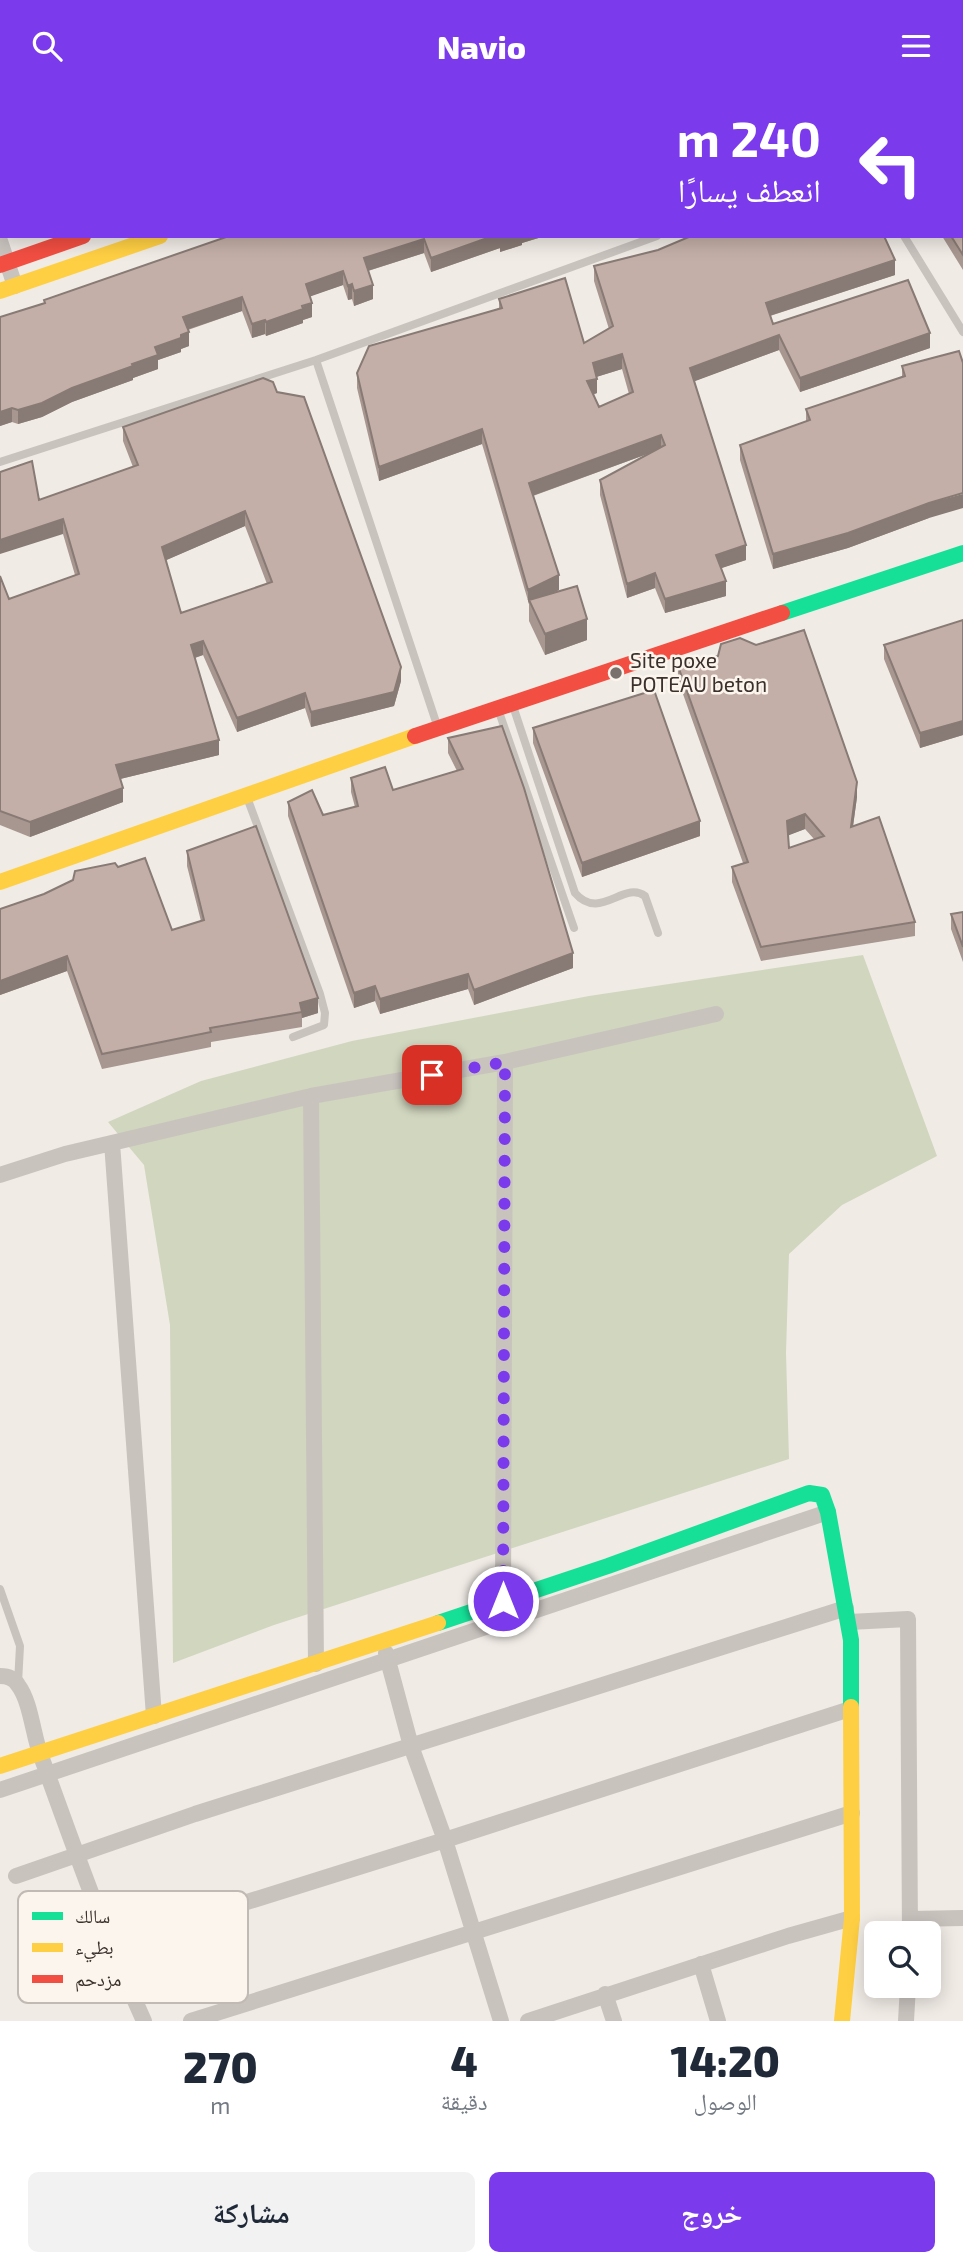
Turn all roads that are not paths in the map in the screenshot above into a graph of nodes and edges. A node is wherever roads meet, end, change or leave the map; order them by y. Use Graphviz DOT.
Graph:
graph roads {
  1 [pos="72,238"];
  2 [pos="154,238"];
  3 [pos="652,238"];
  4 [pos="905,238"];
  5 [pos="0,241"];
  6 [pos="4,263"];
  7 [pos="7,289"];
  8 [pos="963,332"];
  9 [pos="316,360"];
  10 [pos="0,462"];
  11 [pos="963,552"];
  12 [pos="505,706"];
  13 [pos="438,728"];
  14 [pos="246,797"];
  15 [pos="0,882"];
  16 [pos="574,928"];
  17 [pos="658,933"];
  18 [pos="716,1014"];
  19 [pos="293,1037"];
  20 [pos="505,1062"];
  21 [pos="311,1096"];
  22 [pos="112,1143"];
  23 [pos="0,1175"];
  24 [pos="828,1513"];
  25 [pos="0,1589"];
  26 [pos="503,1601"];
  27 [pos="848,1615"];
  28 [pos="383,1642"];
  29 [pos="389,1660"];
  30 [pos="316,1664"];
  31 [pos="0,1676"];
  32 [pos="18,1683"];
  33 [pos="850,1709"];
  34 [pos="155,1716"];
  35 [pos="411,1746"];
  36 [pos="40,1753"];
  37 [pos="0,1766"];
  38 [pos="48,1774"];
  39 [pos="0,1790"];
  40 [pos="852,1813"];
  41 [pos="444,1840"];
  42 [pos="78,1853"];
  43 [pos="16,1875"];
  44 [pos="91,1891"];
  45 [pos="248,1902"];
  46 [pos="852,1918"];
  47 [pos="963,1918"];
  48 [pos="911,1921"];
  49 [pos="941,1922"];
  50 [pos="474,1933"];
  51 [pos="701,1964"];
  52 [pos="605,1994"];
  53 [pos="907,1998"];
  54 [pos="136,2003"];
  55 [pos="144,2021"];
  56 [pos="191,2021"];
  57 [pos="501,2021"];
  58 [pos="528,2021"];
  59 [pos="614,2021"];
  60 [pos="718,2021"];
  61 [pos="842,2021"];
  62 [pos="906,2021"];
  1 -- 6 [label="street"];
  2 -- 7 [label="street"];
  3 -- 9 [label="lane"];
  4 -- 8 [label="lane"];
  5 -- 6 [label="street"];
  6 -- 7 [label="street"];
  9 -- 10 [label="lane"];
  9 -- 13 [label="lane"];
  11 -- 12 [label="street"];
  12 -- 13 [label="street"];
  12 -- 16 [label="lane"];
  12 -- 17 [label="lane"];
  13 -- 14 [label="street"];
  14 -- 15 [label="street"];
  14 -- 19 [label="lane"];
  18 -- 20 [label="street"];
  20 -- 21 [label="street"];
  20 -- 26 [label="street"];
  21 -- 22 [label="street"];
  21 -- 30 [label="street"];
  22 -- 23 [label="street"];
  22 -- 34 [label="street"];
  24 -- 26 [label="street"];
  24 -- 27 [label="street"];
  24 -- 29 [label="street"];
  25 -- 32 [label="lane"];
  26 -- 28 [label="street"];
  27 -- 33 [label="street"];
  27 -- 35 [label="street"];
  27 -- 48 [label="street"];
  28 -- 29 [label="street"];
  28 -- 30 [label="street"];
  29 -- 35 [label="street"];
  29 -- 38 [label="street"];
  30 -- 34 [label="street"];
  31 -- 32 [label="street"];
  32 -- 36 [label="street"];
  33 -- 40 [label="street"];
  33 -- 41 [label="street"];
  34 -- 36 [label="street"];
  35 -- 41 [label="street"];
  35 -- 42 [label="street"];
  36 -- 37 [label="street"];
  36 -- 38 [label="street"];
  38 -- 39 [label="street"];
  38 -- 42 [label="street"];
  40 -- 46 [label="street"];
  40 -- 50 [label="street"];
  41 -- 45 [label="street"];
  41 -- 50 [label="street"];
  42 -- 43 [label="street"];
  42 -- 44 [label="street"];
  46 -- 51 [label="street"];
  46 -- 61 [label="street"];
  47 -- 49 [label="street"];
  50 -- 56 [label="street"];
  50 -- 57 [label="street"];
  51 -- 52 [label="street"];
  51 -- 60 [label="street"];
  52 -- 58 [label="street"];
  52 -- 59 [label="street"];
  53 -- 62 [label="street"];
  54 -- 55 [label="street"];
}
